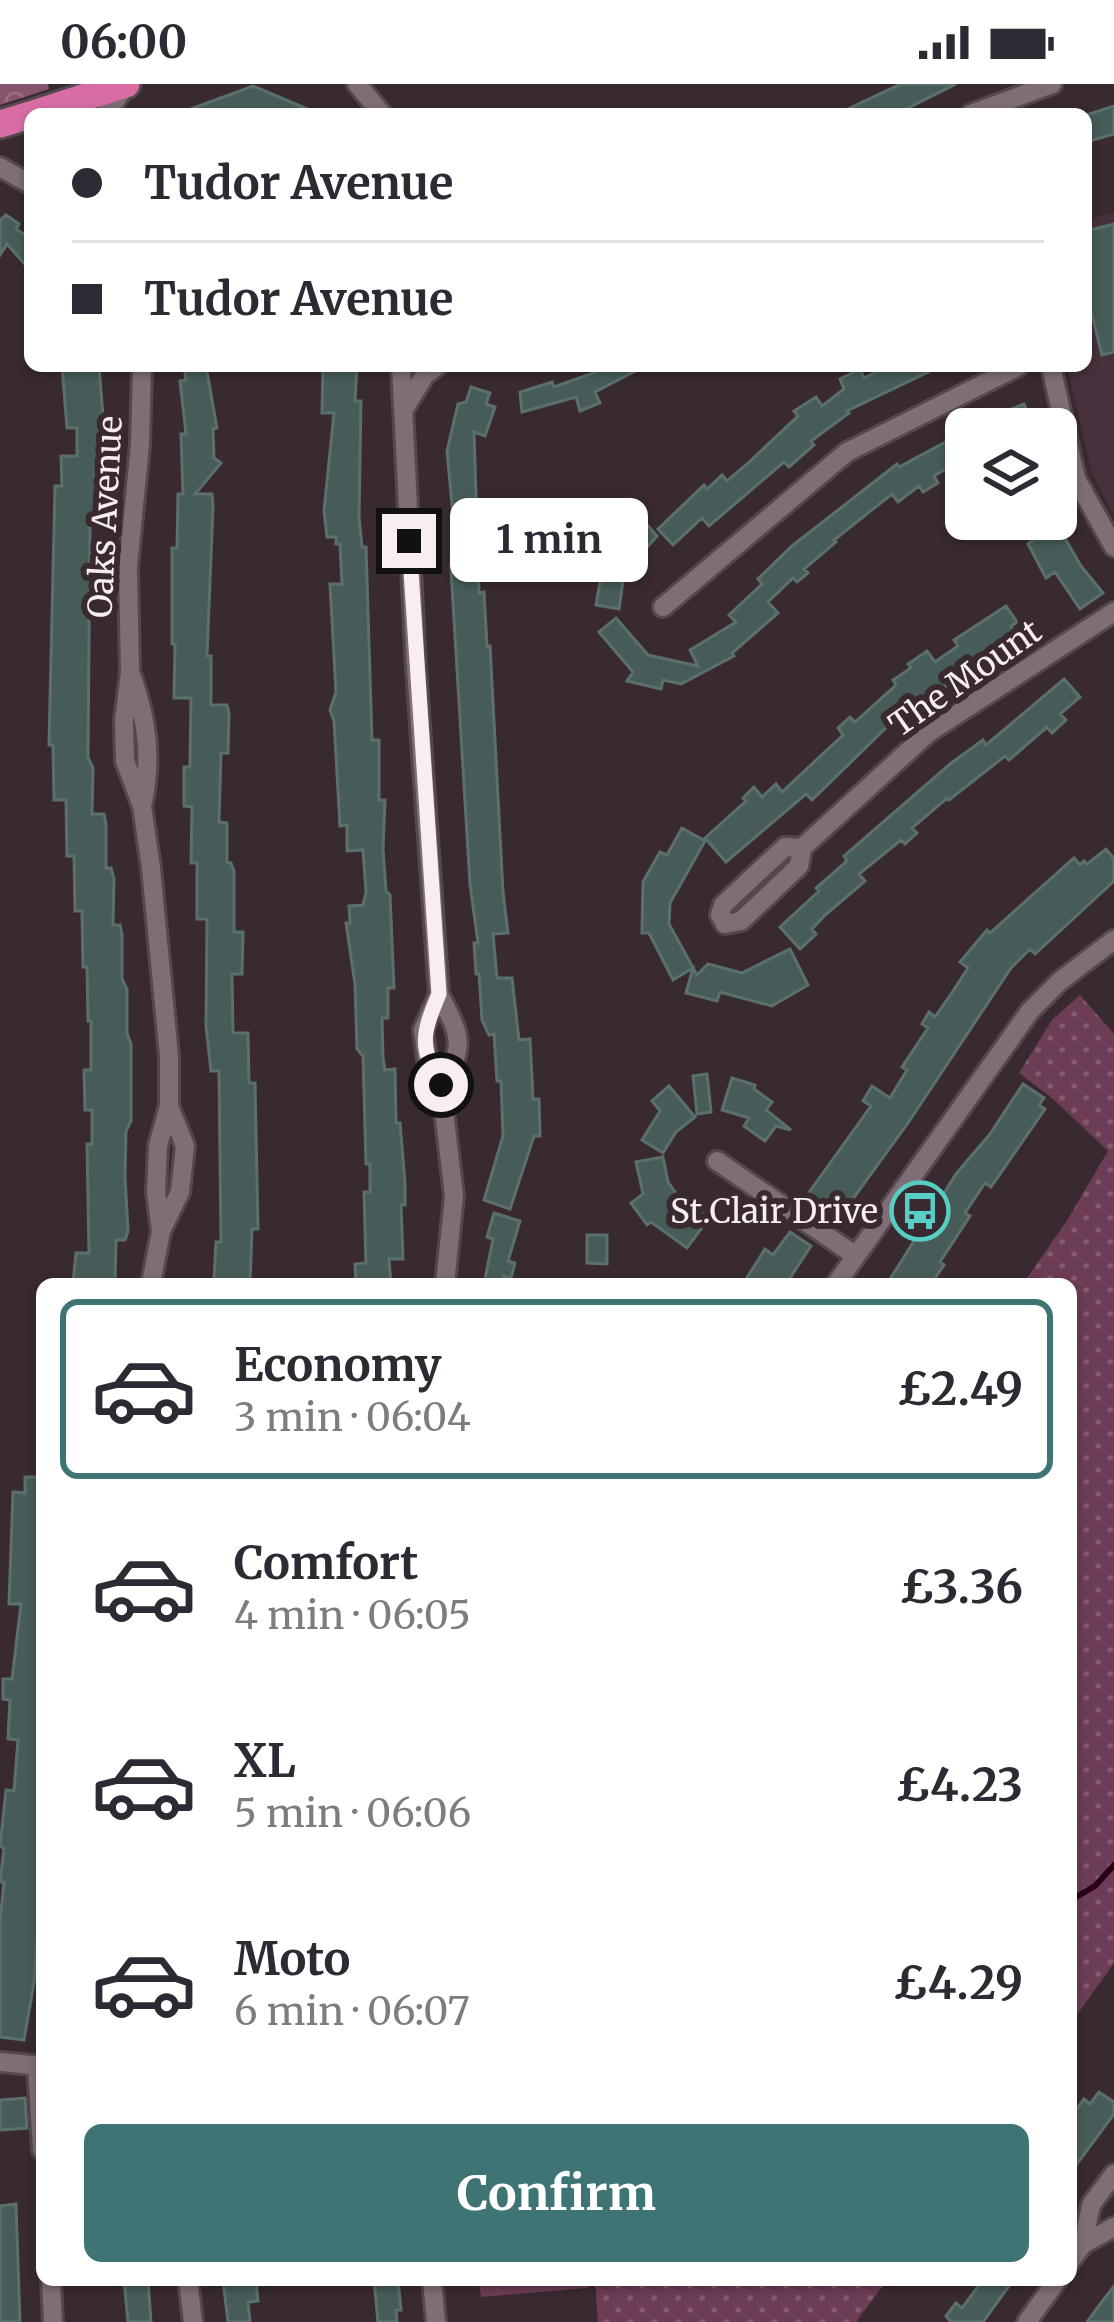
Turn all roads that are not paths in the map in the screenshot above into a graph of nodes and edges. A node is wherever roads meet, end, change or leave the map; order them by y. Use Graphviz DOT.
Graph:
graph roads {
  1 [pos="126,84"];
  2 [pos="357,84"];
  3 [pos="1052,84"];
  4 [pos="88,99"];
  5 [pos="997,100"];
  6 [pos="379,101"];
  7 [pos="54,108"];
  8 [pos="142,372"];
  9 [pos="401,372"];
  10 [pos="429,372"];
  11 [pos="1007,372"];
  12 [pos="1052,372"];
  13 [pos="402,412"];
  14 [pos="1114,547"];
  15 [pos="663,607"];
  16 [pos="1114,612"];
  17 [pos="802,848"];
  18 [pos="1114,940"];
  19 [pos="439,994"];
  20 [pos="441,1085"];
  21 [pos="717,1161"];
  22 [pos="856,1256"];
  23 [pos="152,1278"];
  24 [pos="446,1278"];
  25 [pos="840,1278"];
  26 [pos="0,2062"];
  27 [pos="36,2066"];
  28 [pos="1114,2174"];
  29 [pos="1114,2227"];
  30 [pos="1077,2253"];
  31 [pos="50,2286"];
  32 [pos="189,2286"];
  33 [pos="433,2286"];
  34 [pos="1053,2286"];
  35 [pos="53,2322"];
  36 [pos="193,2322"];
  37 [pos="436,2322"];
  38 [pos="1027,2322"];
  1 -- 4 [label="highway"];
  2 -- 6 [label="street"];
  3 -- 5 [label="street"];
  4 -- 7 [label="highway"];
  8 -- 23 [label="street, Oaks Avenue"];
  9 -- 13 [label="street"];
  10 -- 13 [label="street"];
  11 -- 15 [label="street"];
  12 -- 14 [label="street"];
  13 -- 19 [label="street"];
  16 -- 17 [label="street, The Mount"];
  17 -- 17 [label="street, The Mount"];
  18 -- 22 [label="street"];
  19 -- 20 [label="street"];
  19 -- 20 [label="street"];
  20 -- 24 [label="street"];
  21 -- 22 [label="street"];
  22 -- 25 [label="street"];
  26 -- 27 [label="street"];
  28 -- 30 [label="street"];
  29 -- 30 [label="street"];
  31 -- 35 [label="street"];
  32 -- 36 [label="street"];
  33 -- 37 [label="street"];
  34 -- 38 [label="street"];
}
